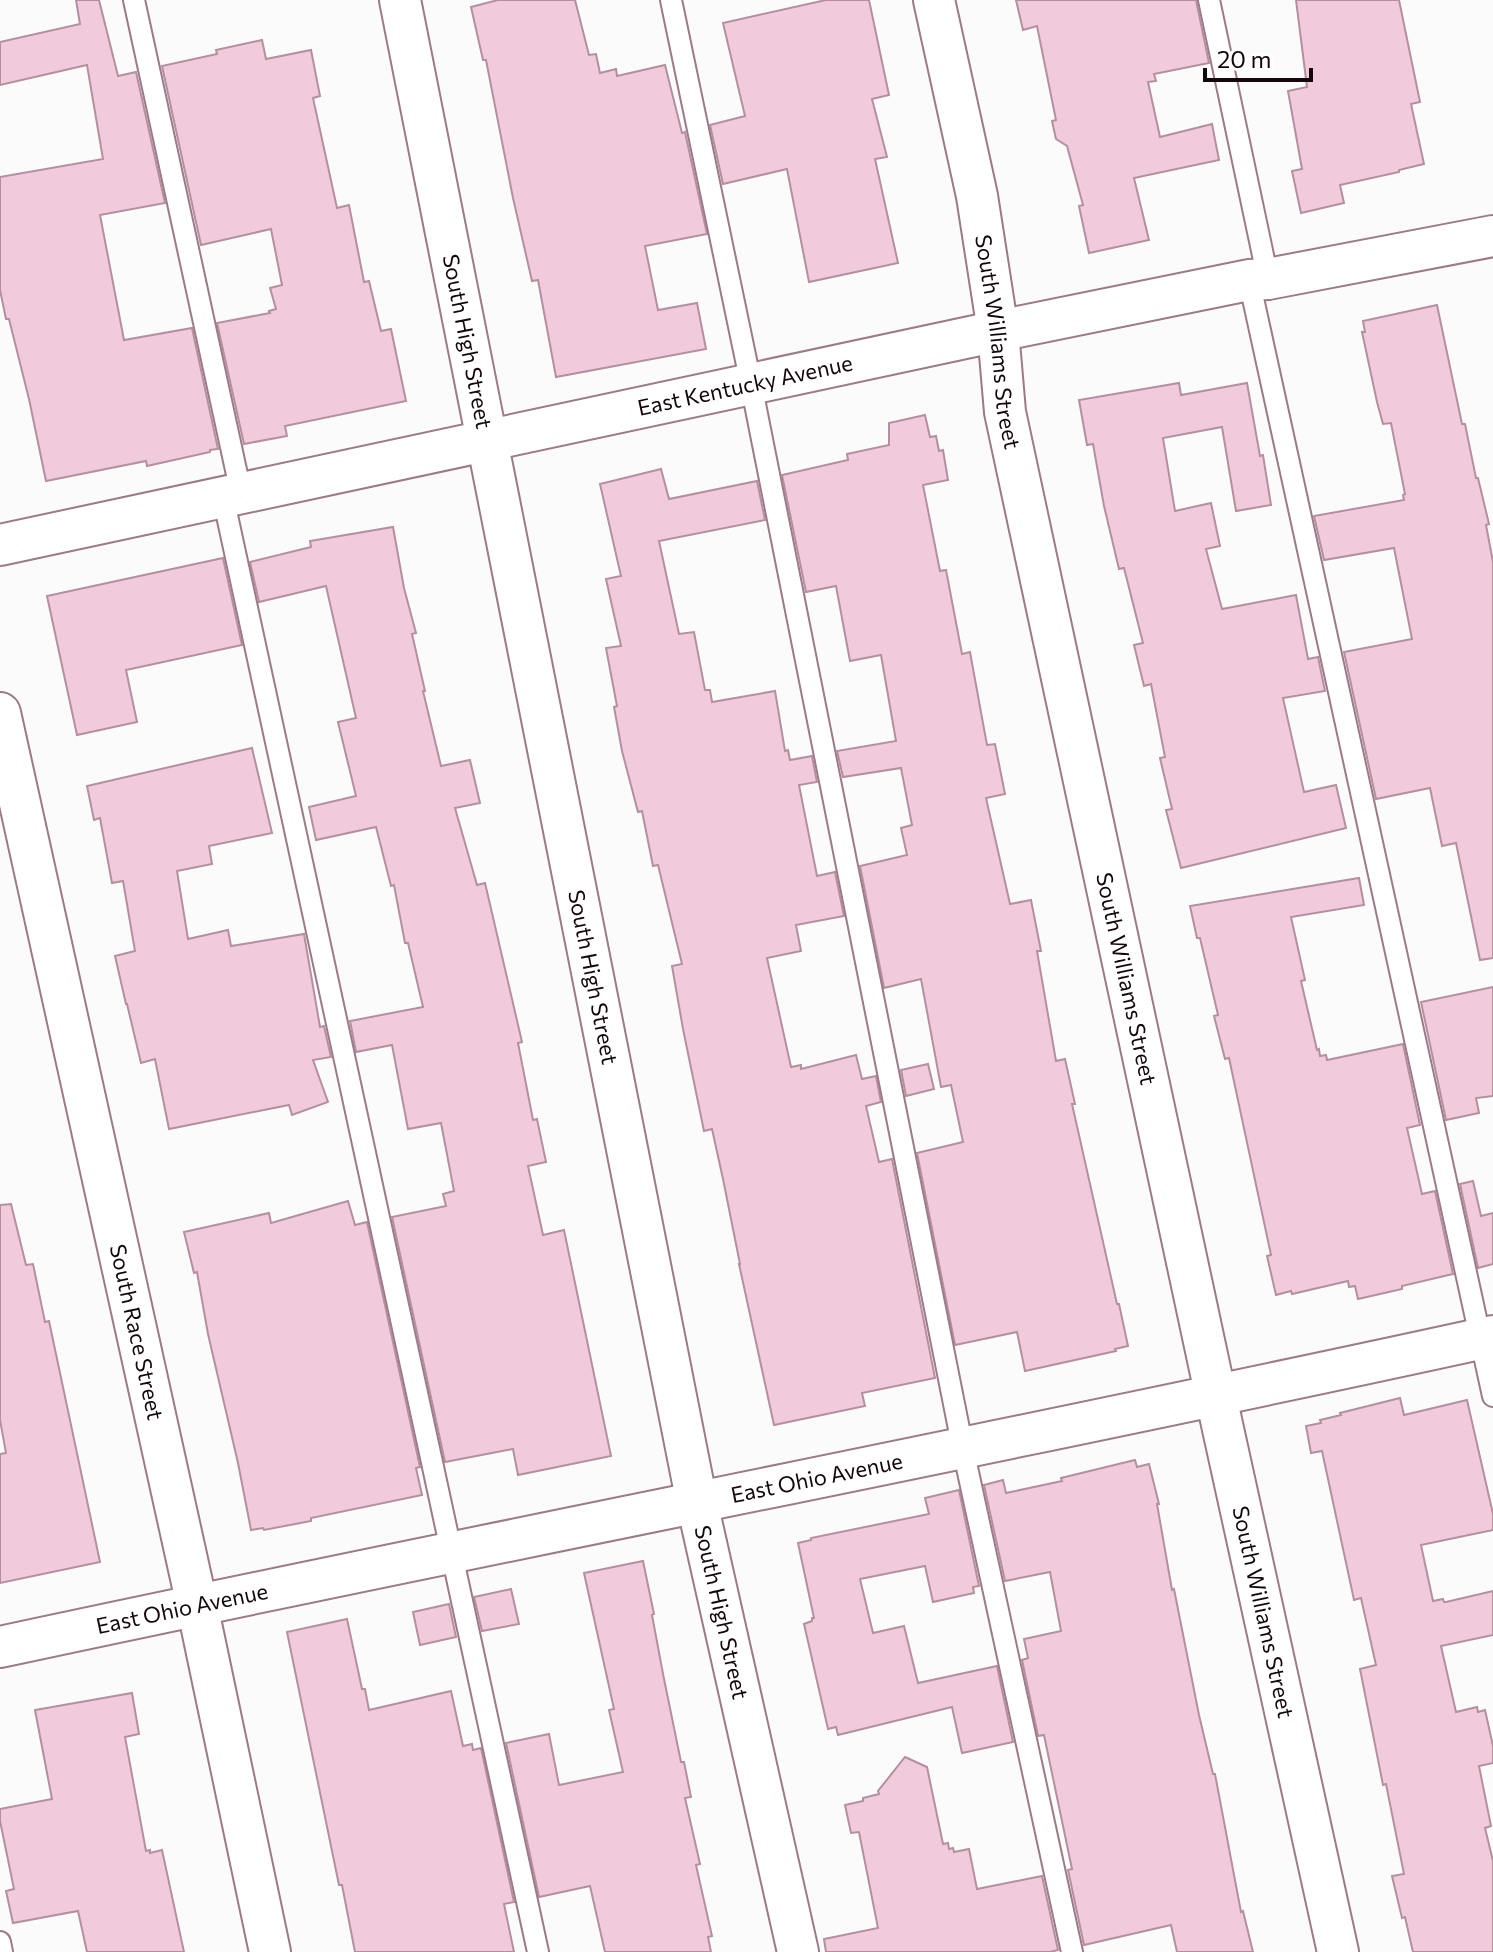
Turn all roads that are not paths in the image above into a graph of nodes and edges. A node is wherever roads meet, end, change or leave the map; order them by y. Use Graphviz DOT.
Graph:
graph roads {
  1 [pos="134,0"];
  2 [pos="400,0"];
  3 [pos="671,0"];
  4 [pos="934,0"];
  5 [pos="1209,0"];
  6 [pos="1493,236"];
  7 [pos="1259,280"];
  8 [pos="998,331"];
  9 [pos="751,384"];
  10 [pos="486,440"];
  11 [pos="232,495"];
  12 [pos="0,545"];
  13 [pos="0,713"];
  14 [pos="1487,1337"];
  15 [pos="1493,1396"];
  16 [pos="1216,1397"];
  17 [pos="963,1449"];
  18 [pos="697,1503"];
  19 [pos="452,1554"];
  20 [pos="197,1605"];
  21 [pos="0,1647"];
  22 [pos="0,1942"];
  23 [pos="2,1952"];
  24 [pos="270,1952"];
  25 [pos="538,1952"];
  26 [pos="798,1952"];
  27 [pos="1072,1952"];
  28 [pos="1338,1952"];
  1 -- 11 [label="lane"];
  2 -- 10 [label="street, South High Street"];
  3 -- 9 [label="lane"];
  4 -- 8 [label="street, South Williams Street"];
  5 -- 7 [label="lane"];
  6 -- 7 [label="street, East Kentucky Avenue"];
  7 -- 8 [label="street, East Kentucky Avenue"];
  7 -- 14 [label="lane"];
  8 -- 9 [label="street, East Kentucky Avenue"];
  8 -- 16 [label="street, South Williams Street"];
  9 -- 10 [label="street, East Kentucky Avenue"];
  9 -- 17 [label="lane"];
  10 -- 11 [label="street, East Kentucky Avenue"];
  10 -- 18 [label="street, South High Street"];
  11 -- 12 [label="street, East Kentucky Avenue"];
  11 -- 19 [label="lane"];
  13 -- 20 [label="street, South Race Street"];
  14 -- 15 [label="lane"];
  14 -- 16 [label="street, East Ohio Avenue"];
  16 -- 17 [label="street, East Ohio Avenue"];
  16 -- 28 [label="street, South Williams Street"];
  17 -- 18 [label="street, East Ohio Avenue"];
  17 -- 27 [label="lane"];
  18 -- 19 [label="street, East Ohio Avenue"];
  18 -- 26 [label="street, South High Street"];
  19 -- 20 [label="street, East Ohio Avenue"];
  19 -- 25 [label="lane"];
  20 -- 21 [label="street, East Ohio Avenue"];
  20 -- 24 [label="street, South Race Street"];
  22 -- 23 [label="lane"];
}
